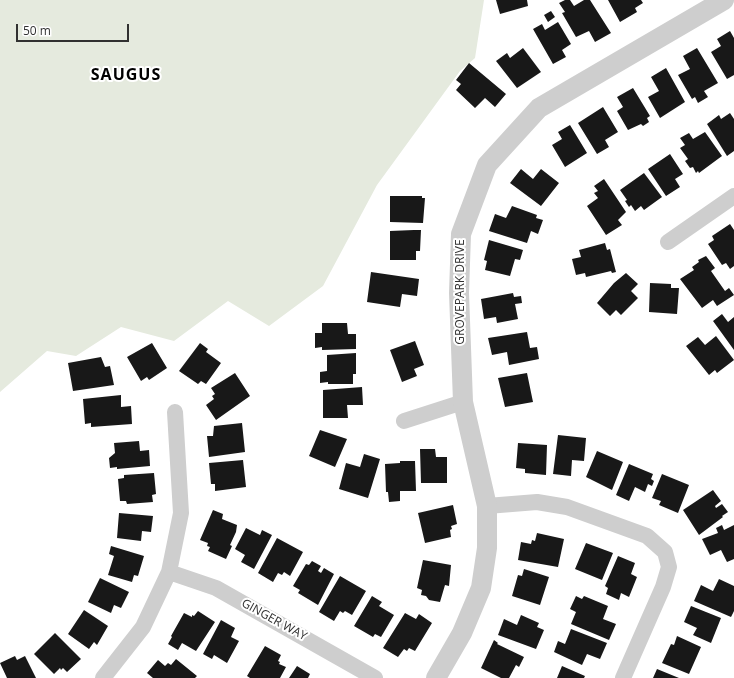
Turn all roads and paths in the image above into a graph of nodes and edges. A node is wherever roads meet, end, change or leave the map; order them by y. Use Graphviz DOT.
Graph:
graph roads {
  1 [pos="724,0"];
  2 [pos="734,196"];
  3 [pos="668,242"];
  4 [pos="463,402"];
  5 [pos="175,412"];
  6 [pos="404,421"];
  7 [pos="487,506"];
  8 [pos="169,572"];
  9 [pos="103,678"];
  10 [pos="374,678"];
  11 [pos="436,678"];
  12 [pos="623,678"];
  1 -- 4 [label="street, GROVEPARK DRIVE"];
  2 -- 3 [label="street"];
  4 -- 6 [label="street"];
  4 -- 7 [label="street, GROVEPARK DRIVE"];
  5 -- 8 [label="street"];
  7 -- 11 [label="street, GROVEPARK DRIVE"];
  7 -- 12 [label="street"];
  8 -- 9 [label="street"];
  8 -- 10 [label="street, GINGER WAY"];
}
